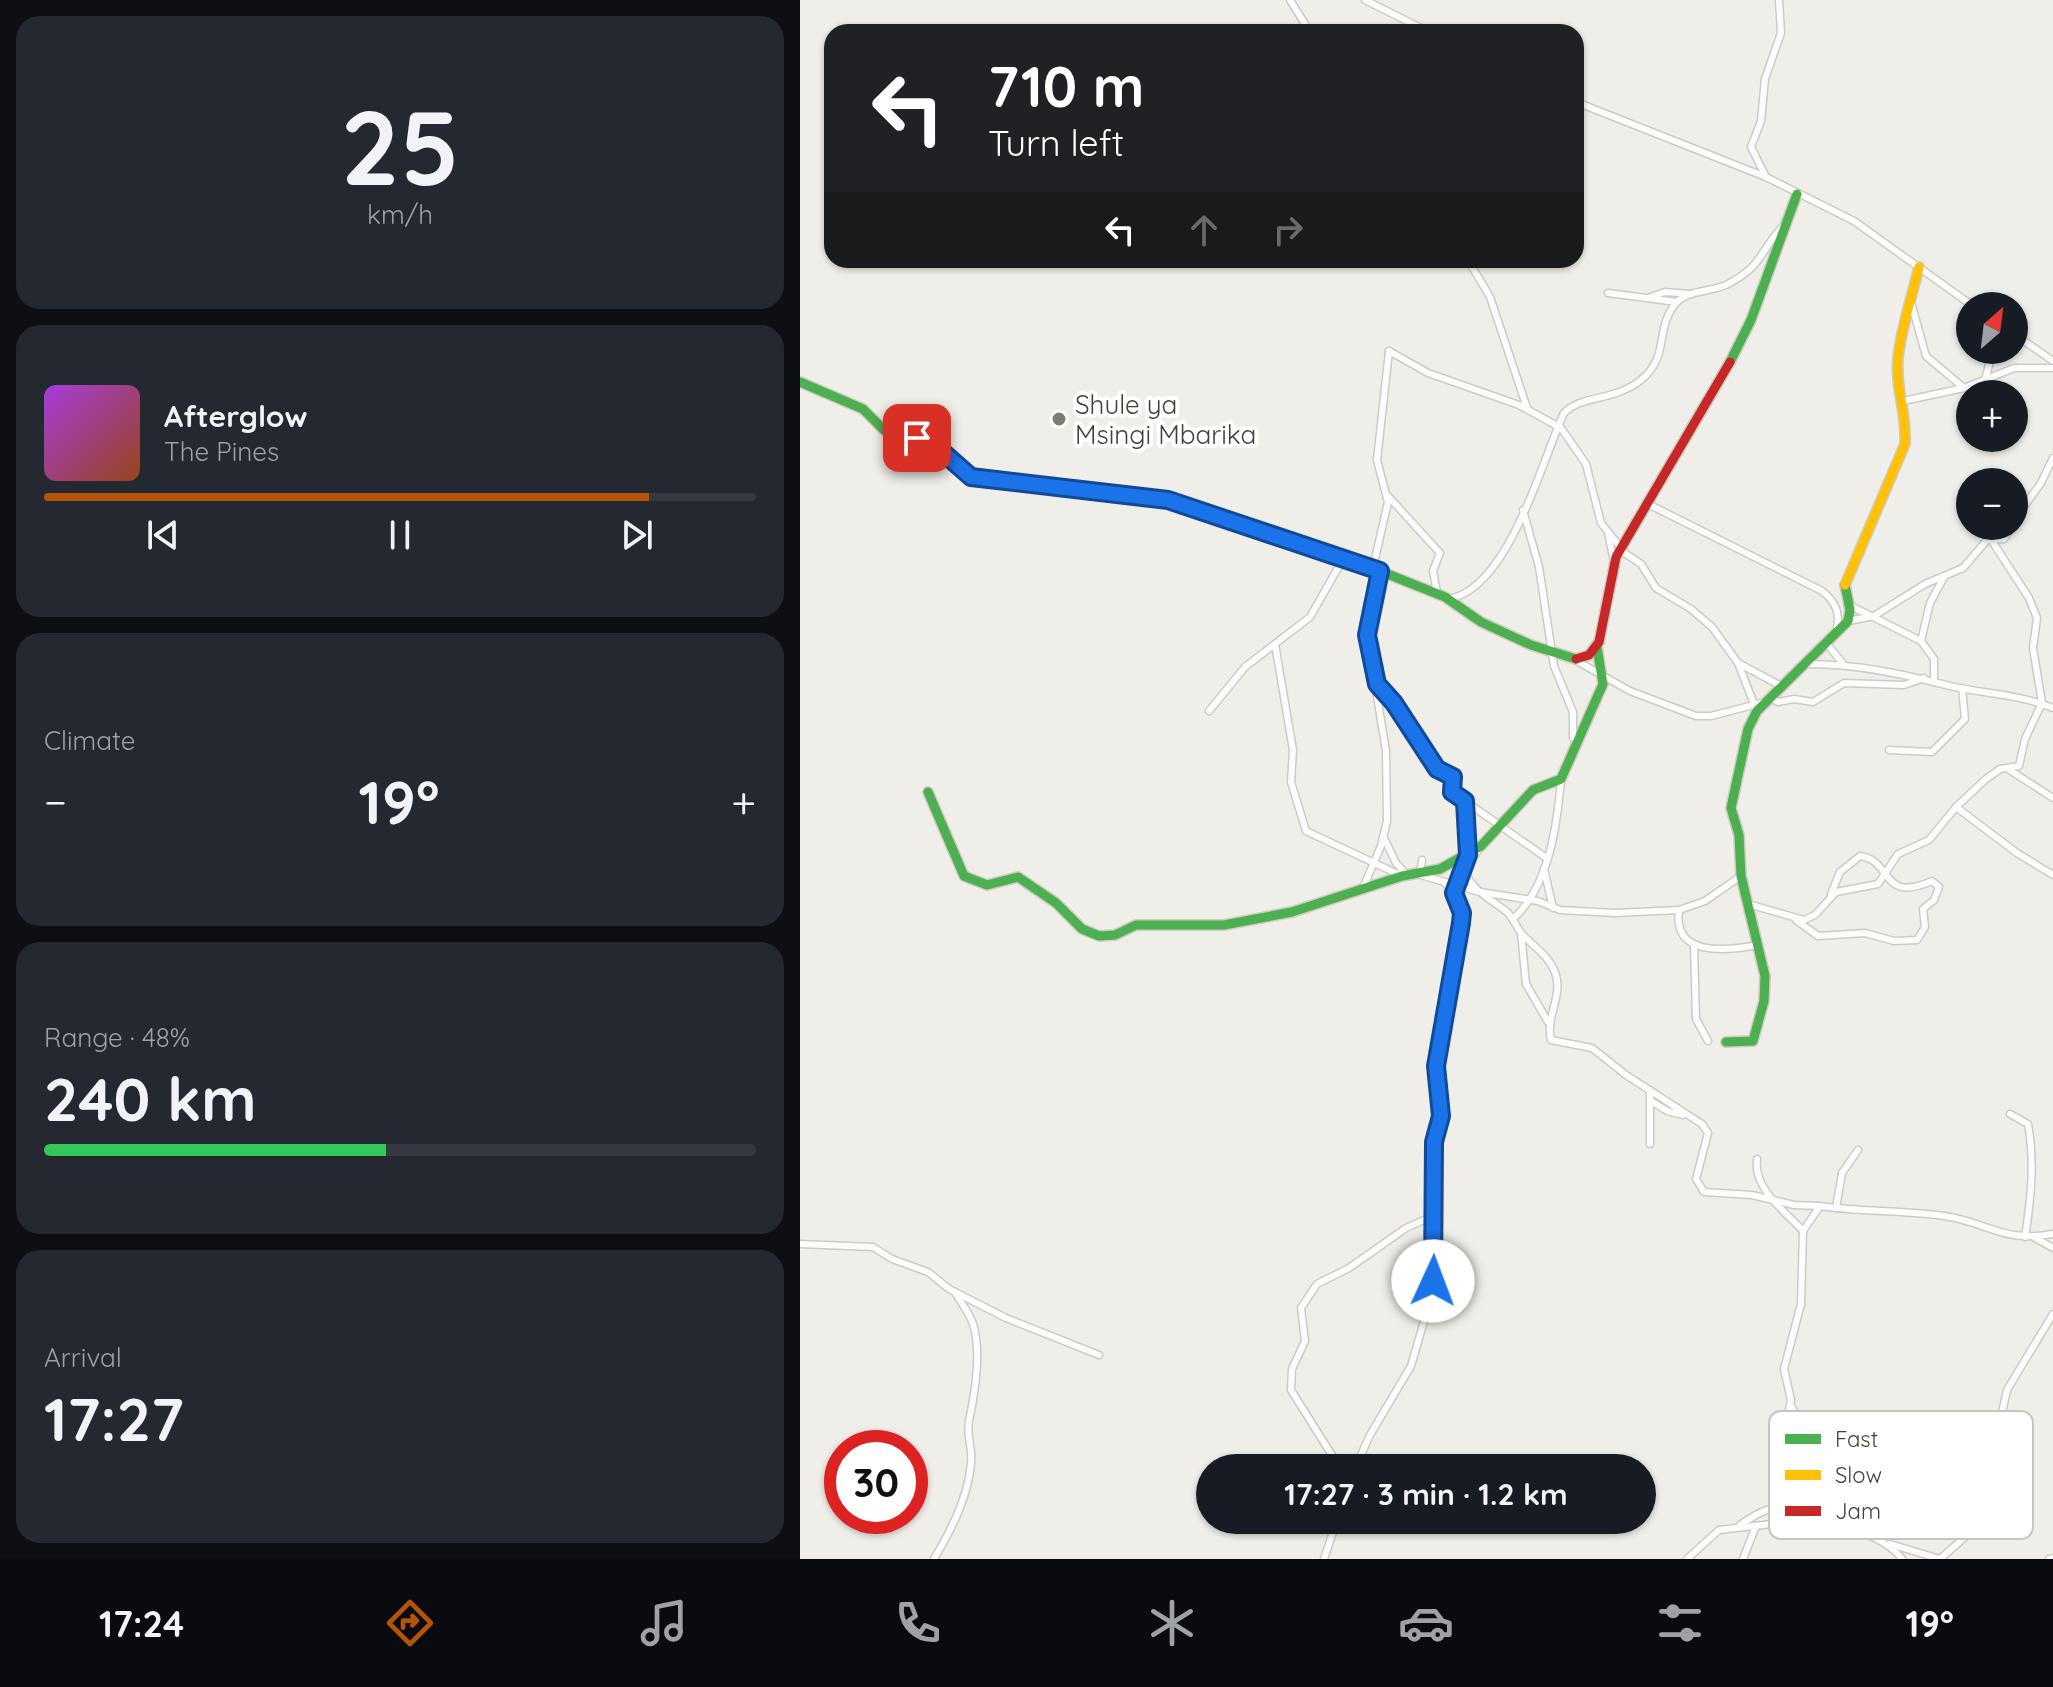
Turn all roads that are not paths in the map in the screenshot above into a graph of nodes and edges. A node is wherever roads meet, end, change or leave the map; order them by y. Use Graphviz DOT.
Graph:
graph roads {
  1 [pos="1290,0"];
  2 [pos="1365,0"];
  3 [pos="1779,0"];
  4 [pos="1305,24"];
  5 [pos="1413,24"];
  6 [pos="1584,105"];
  7 [pos="1766,177"];
  8 [pos="1797,194"];
  9 [pos="1786,223"];
  10 [pos="1919,267"];
  11 [pos="1473,268"];
  12 [pos="1608,293"];
  13 [pos="1691,294"];
  14 [pos="1956,294"];
  15 [pos="1643,299"];
  16 [pos="1677,302"];
  17 [pos="1912,306"];
  18 [pos="2028,344"];
  19 [pos="2053,361"];
  20 [pos="1989,364"];
  21 [pos="2053,368"];
  22 [pos="1985,380"];
  23 [pos="1956,381"];
  24 [pos="800,382"];
  25 [pos="1956,390"];
  26 [pos="1903,401"];
  27 [pos="1530,411"];
  28 [pos="1558,426"];
  29 [pos="2053,458"];
  30 [pos="1387,495"];
  31 [pos="2028,501"];
  32 [pos="1648,504"];
  33 [pos="1523,510"];
  34 [pos="1608,532"];
  35 [pos="1988,540"];
  36 [pos="1991,540"];
  37 [pos="1620,549"];
  38 [pos="1348,561"];
  39 [pos="1614,562"];
  40 [pos="1376,570"];
  41 [pos="1944,577"];
  42 [pos="1437,593"];
  43 [pos="1448,599"];
  44 [pos="1849,605"];
  45 [pos="1874,616"];
  46 [pos="1848,621"];
  47 [pos="1921,641"];
  48 [pos="1830,642"];
  49 [pos="1275,644"];
  50 [pos="1597,647"];
  51 [pos="1554,654"];
  52 [pos="1572,659"];
  53 [pos="1738,663"];
  54 [pos="1808,664"];
  55 [pos="1844,665"];
  56 [pos="1604,677"];
  57 [pos="1924,678"];
  58 [pos="1934,681"];
  59 [pos="1377,684"];
  60 [pos="1783,687"];
  61 [pos="1962,688"];
  62 [pos="1763,702"];
  63 [pos="2042,703"];
  64 [pos="2053,708"];
  65 [pos="1209,711"];
  66 [pos="1573,746"];
  67 [pos="1889,750"];
  68 [pos="2020,764"];
  69 [pos="2004,768"];
  70 [pos="1561,779"];
  71 [pos="2025,779"];
  72 [pos="928,792"];
  73 [pos="2053,798"];
  74 [pos="1465,801"];
  75 [pos="1956,807"];
  76 [pos="1499,828"];
  77 [pos="1384,838"];
  78 [pos="1481,846"];
  79 [pos="1468,855"];
  80 [pos="1543,856"];
  81 [pos="1422,860"];
  82 [pos="1375,861"];
  83 [pos="1544,867"];
  84 [pos="1465,869"];
  85 [pos="1412,875"];
  86 [pos="2053,875"];
  87 [pos="1741,876"];
  88 [pos="1884,877"];
  89 [pos="1363,888"];
  90 [pos="1455,889"];
  91 [pos="1480,892"];
  92 [pos="1831,896"];
  93 [pos="1530,900"];
  94 [pos="1748,904"];
  95 [pos="1553,908"];
  96 [pos="1679,910"];
  97 [pos="1513,919"];
  98 [pos="1796,920"];
  99 [pos="1521,933"];
  100 [pos="1694,945"];
  101 [pos="1758,945"];
  102 [pos="1549,1027"];
  103 [pos="1708,1041"];
  104 [pos="1726,1042"];
  105 [pos="1650,1090"];
  106 [pos="1651,1101"];
  107 [pos="2010,1114"];
  108 [pos="1687,1115"];
  109 [pos="1650,1144"];
  110 [pos="1858,1150"];
  111 [pos="1757,1159"];
  112 [pos="1773,1200"];
  113 [pos="1820,1206"];
  114 [pos="1836,1208"];
  115 [pos="1433,1216"];
  116 [pos="1803,1231"];
  117 [pos="2053,1234"];
  118 [pos="2025,1237"];
  119 [pos="2034,1237"];
  120 [pos="800,1244"];
  121 [pos="2053,1248"];
  122 [pos="955,1292"];
  123 [pos="2053,1314"];
  124 [pos="1099,1355"];
  125 [pos="1791,1406"];
  126 [pos="1790,1411"];
  127 [pos="1794,1411"];
  128 [pos="2002,1411"];
  129 [pos="1331,1454"];
  130 [pos="1362,1454"];
  131 [pos="1769,1509"];
  132 [pos="1769,1524"];
  133 [pos="1740,1525"];
  134 [pos="1756,1526"];
  135 [pos="1332,1534"];
  136 [pos="1875,1539"];
  137 [pos="1963,1539"];
  138 [pos="1887,1544"];
  139 [pos="1930,1557"];
  140 [pos="934,1559"];
  141 [pos="1324,1559"];
  142 [pos="1687,1559"];
  143 [pos="1743,1559"];
  144 [pos="1902,1559"];
  145 [pos="1940,1559"];
  1 -- 4 [label="street"];
  2 -- 5 [label="street"];
  3 -- 7 [label="street"];
  6 -- 7 [label="street"];
  7 -- 8 [label="street"];
  8 -- 9 [label="street"];
  8 -- 10 [label="street"];
  9 -- 13 [label="street"];
  9 -- 32 [label="street"];
  10 -- 14 [label="street"];
  10 -- 17 [label="street"];
  11 -- 27 [label="street"];
  12 -- 15 [label="street"];
  13 -- 15 [label="street"];
  13 -- 16 [label="street"];
  15 -- 16 [label="street"];
  16 -- 28 [label="street"];
  17 -- 23 [label="street"];
  17 -- 26 [label="street"];
  18 -- 19 [label="street"];
  20 -- 22 [label="street"];
  21 -- 22 [label="street"];
  24 -- 38 [label="street"];
  25 -- 26 [label="street"];
  26 -- 44 [label="street"];
  27 -- 28 [label="street"];
  27 -- 30 [label="street"];
  28 -- 33 [label="street"];
  28 -- 34 [label="street"];
  29 -- 31 [label="street"];
  30 -- 40 [label="street"];
  30 -- 42 [label="street"];
  32 -- 37 [label="street"];
  32 -- 48 [label="street"];
  33 -- 43 [label="street"];
  33 -- 51 [label="street"];
  34 -- 37 [label="street"];
  34 -- 39 [label="street"];
  35 -- 41 [label="street"];
  36 -- 63 [label="street"];
  37 -- 39 [label="street"];
  37 -- 53 [label="street"];
  38 -- 40 [label="street"];
  38 -- 49 [label="street"];
  39 -- 50 [label="street"];
  40 -- 42 [label="street"];
  40 -- 59 [label="street"];
  41 -- 45 [label="street"];
  41 -- 47 [label="street"];
  42 -- 43 [label="street"];
  43 -- 51 [label="street"];
  44 -- 45 [label="street"];
  44 -- 46 [label="street"];
  45 -- 46 [label="street"];
  45 -- 47 [label="street"];
  46 -- 48 [label="street"];
  47 -- 58 [label="street"];
  48 -- 54 [label="street"];
  48 -- 55 [label="street"];
  49 -- 65 [label="street"];
  49 -- 82 [label="street"];
  50 -- 52 [label="street"];
  50 -- 56 [label="street"];
  51 -- 52 [label="street"];
  51 -- 66 [label="street"];
  52 -- 56 [label="street"];
  53 -- 60 [label="street"];
  53 -- 62 [label="street"];
  54 -- 55 [label="street"];
  54 -- 60 [label="street"];
  55 -- 57 [label="street"];
  56 -- 62 [label="street"];
  56 -- 66 [label="street"];
  57 -- 58 [label="street"];
  57 -- 62 [label="street"];
  58 -- 61 [label="street"];
  59 -- 74 [label="street"];
  59 -- 77 [label="street"];
  60 -- 62 [label="street"];
  61 -- 63 [label="street"];
  61 -- 67 [label="street"];
  62 -- 87 [label="street"];
  63 -- 64 [label="street"];
  63 -- 68 [label="street"];
  66 -- 70 [label="street"];
  68 -- 69 [label="street"];
  68 -- 71 [label="street"];
  69 -- 71 [label="street"];
  69 -- 75 [label="street"];
  70 -- 76 [label="street"];
  70 -- 80 [label="street"];
  71 -- 73 [label="street"];
  72 -- 89 [label="street"];
  74 -- 76 [label="street"];
  74 -- 79 [label="street"];
  75 -- 86 [label="street"];
  75 -- 88 [label="street"];
  76 -- 78 [label="street"];
  76 -- 80 [label="street"];
  77 -- 82 [label="street"];
  77 -- 85 [label="street"];
  78 -- 79 [label="street"];
  78 -- 84 [label="street"];
  79 -- 84 [label="street"];
  79 -- 85 [label="street"];
  80 -- 83 [label="street"];
  81 -- 85 [label="street"];
  82 -- 85 [label="street"];
  82 -- 89 [label="street"];
  83 -- 93 [label="street"];
  83 -- 95 [label="street"];
  84 -- 90 [label="street"];
  84 -- 91 [label="street"];
  85 -- 89 [label="street"];
  85 -- 90 [label="street"];
  87 -- 94 [label="street"];
  87 -- 96 [label="street"];
  88 -- 92 [label="street"];
  88 -- 92 [label="street"];
  88 -- 98 [label="street"];
  90 -- 91 [label="street"];
  90 -- 115 [label="street"];
  91 -- 93 [label="street"];
  91 -- 97 [label="street"];
  92 -- 98 [label="street"];
  93 -- 95 [label="street"];
  93 -- 97 [label="street"];
  94 -- 98 [label="street"];
  94 -- 101 [label="street"];
  95 -- 96 [label="street"];
  96 -- 100 [label="street"];
  97 -- 99 [label="street"];
  99 -- 102 [label="street"];
  99 -- 102 [label="street"];
  100 -- 101 [label="street"];
  100 -- 103 [label="street"];
  101 -- 104 [label="street"];
  102 -- 105 [label="street"];
  105 -- 106 [label="street"];
  105 -- 108 [label="street"];
  106 -- 108 [label="street"];
  106 -- 109 [label="street"];
  107 -- 118 [label="street"];
  108 -- 112 [label="street"];
  110 -- 114 [label="street"];
  111 -- 112 [label="street"];
  112 -- 113 [label="street"];
  112 -- 116 [label="street"];
  113 -- 114 [label="street"];
  113 -- 116 [label="street"];
  114 -- 118 [label="street"];
  115 -- 129 [label="street"];
  115 -- 130 [label="street"];
  116 -- 125 [label="street"];
  117 -- 119 [label="street"];
  118 -- 119 [label="street"];
  119 -- 121 [label="street"];
  120 -- 122 [label="street"];
  122 -- 124 [label="street"];
  122 -- 140 [label="street"];
  123 -- 128 [label="street"];
  125 -- 126 [label="street"];
  125 -- 127 [label="street"];
  131 -- 133 [label="street"];
  132 -- 134 [label="street"];
  133 -- 134 [label="street"];
  133 -- 142 [label="street"];
  134 -- 143 [label="street"];
  135 -- 141 [label="street"];
  136 -- 138 [label="street"];
  137 -- 145 [label="street"];
  138 -- 139 [label="street"];
  138 -- 144 [label="street"];
  139 -- 145 [label="street"];
}
